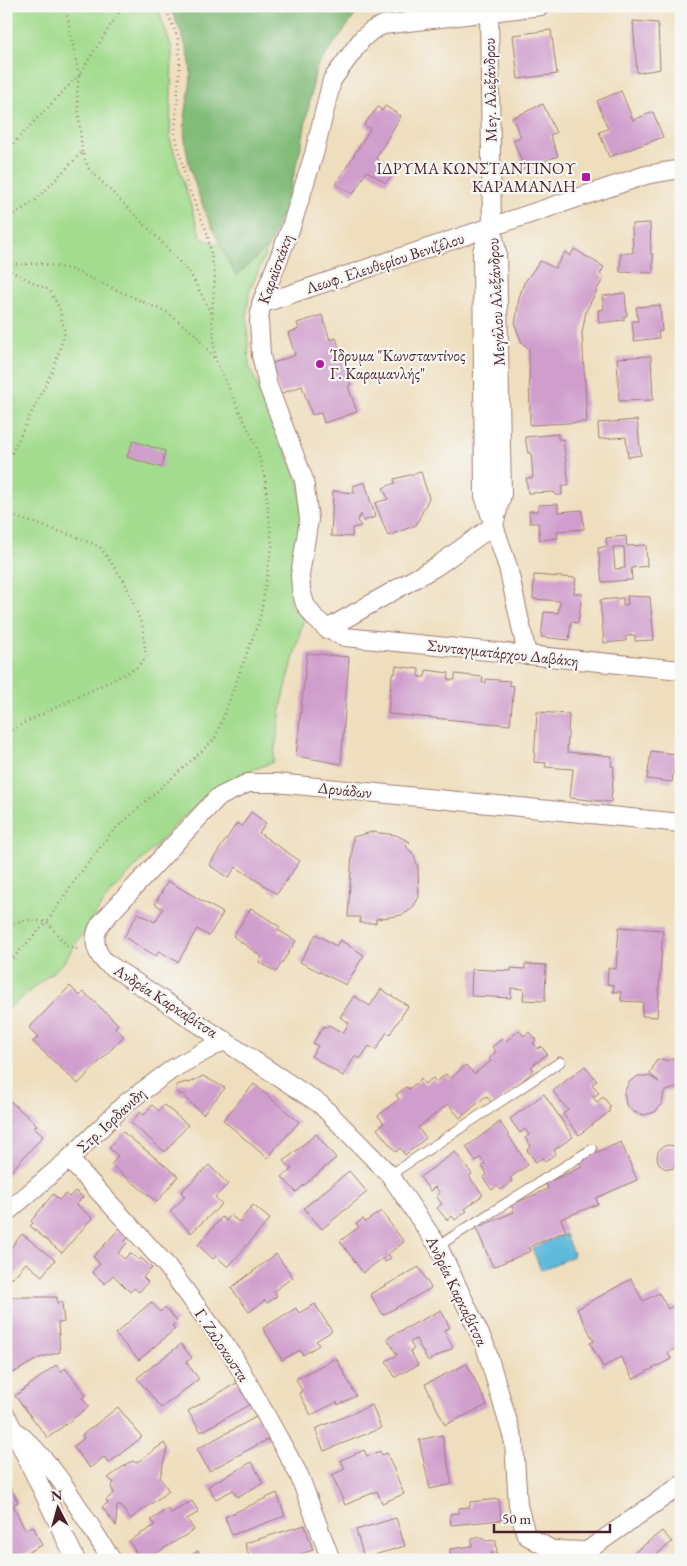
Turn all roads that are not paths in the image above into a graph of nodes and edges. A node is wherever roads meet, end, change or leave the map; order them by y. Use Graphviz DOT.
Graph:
graph roads {
  1 [pos="541,6"];
  2 [pos="489,12"];
  3 [pos="681,169"];
  4 [pos="492,228"];
  5 [pos="261,304"];
  6 [pos="494,525"];
  7 [pos="327,629"];
  8 [pos="527,654"];
  9 [pos="681,670"];
  10 [pos="681,823"];
  11 [pos="99,954"];
  12 [pos="225,1040"];
  13 [pos="560,1062"];
  14 [pos="592,1150"];
  15 [pos="69,1159"];
  16 [pos="390,1174"];
  17 [pos="6,1213"];
  18 [pos="438,1246"];
  19 [pos="10,1422"];
  20 [pos="681,1485"];
  21 [pos="580,1555"];
  22 [pos="76,1560"];
  23 [pos="112,1560"];
  24 [pos="331,1560"];
  1 -- 2 [label="street"];
  2 -- 4 [label="street, Μεγ. Αλεξάνδρου"];
  2 -- 5 [label="street, Καραϊσκάκη"];
  3 -- 4 [label="street, Λεωφ. Ελευθερίου Βενιζέλου"];
  4 -- 5 [label="street, Λεωφ. Ελευθερίου Βενιζέλου"];
  4 -- 6 [label="street, Μεγάλου Αλεξάνδρου"];
  5 -- 7 [label="street, Καραϊσκάκη"];
  6 -- 7 [label="street"];
  6 -- 8 [label="street"];
  7 -- 8 [label="street, Συνταγματάρχου Δαβάκη"];
  8 -- 9 [label="street, Συνταγματάρχου Δαβάκη"];
  10 -- 11 [label="street, Δρυάδων"];
  11 -- 12 [label="street, Ανδρέα Καρκαβίτσα"];
  12 -- 15 [label="street, Στρ. Ιορδανιδη"];
  12 -- 16 [label="street, Ανδρέα Καρκαβίτσα"];
  13 -- 16 [label="lane"];
  14 -- 18 [label="lane"];
  15 -- 17 [label="street, Στρ. Ιορδανιδη"];
  15 -- 24 [label="street, Γ. Ζαλοκωστα"];
  16 -- 18 [label="street, Ανδρέα Καρκαβίτσα"];
  18 -- 21 [label="street, Ανδρέα Καρκαβίτσα"];
  19 -- 22 [label="street"];
  19 -- 23 [label="street"];
  20 -- 21 [label="street"];
}
